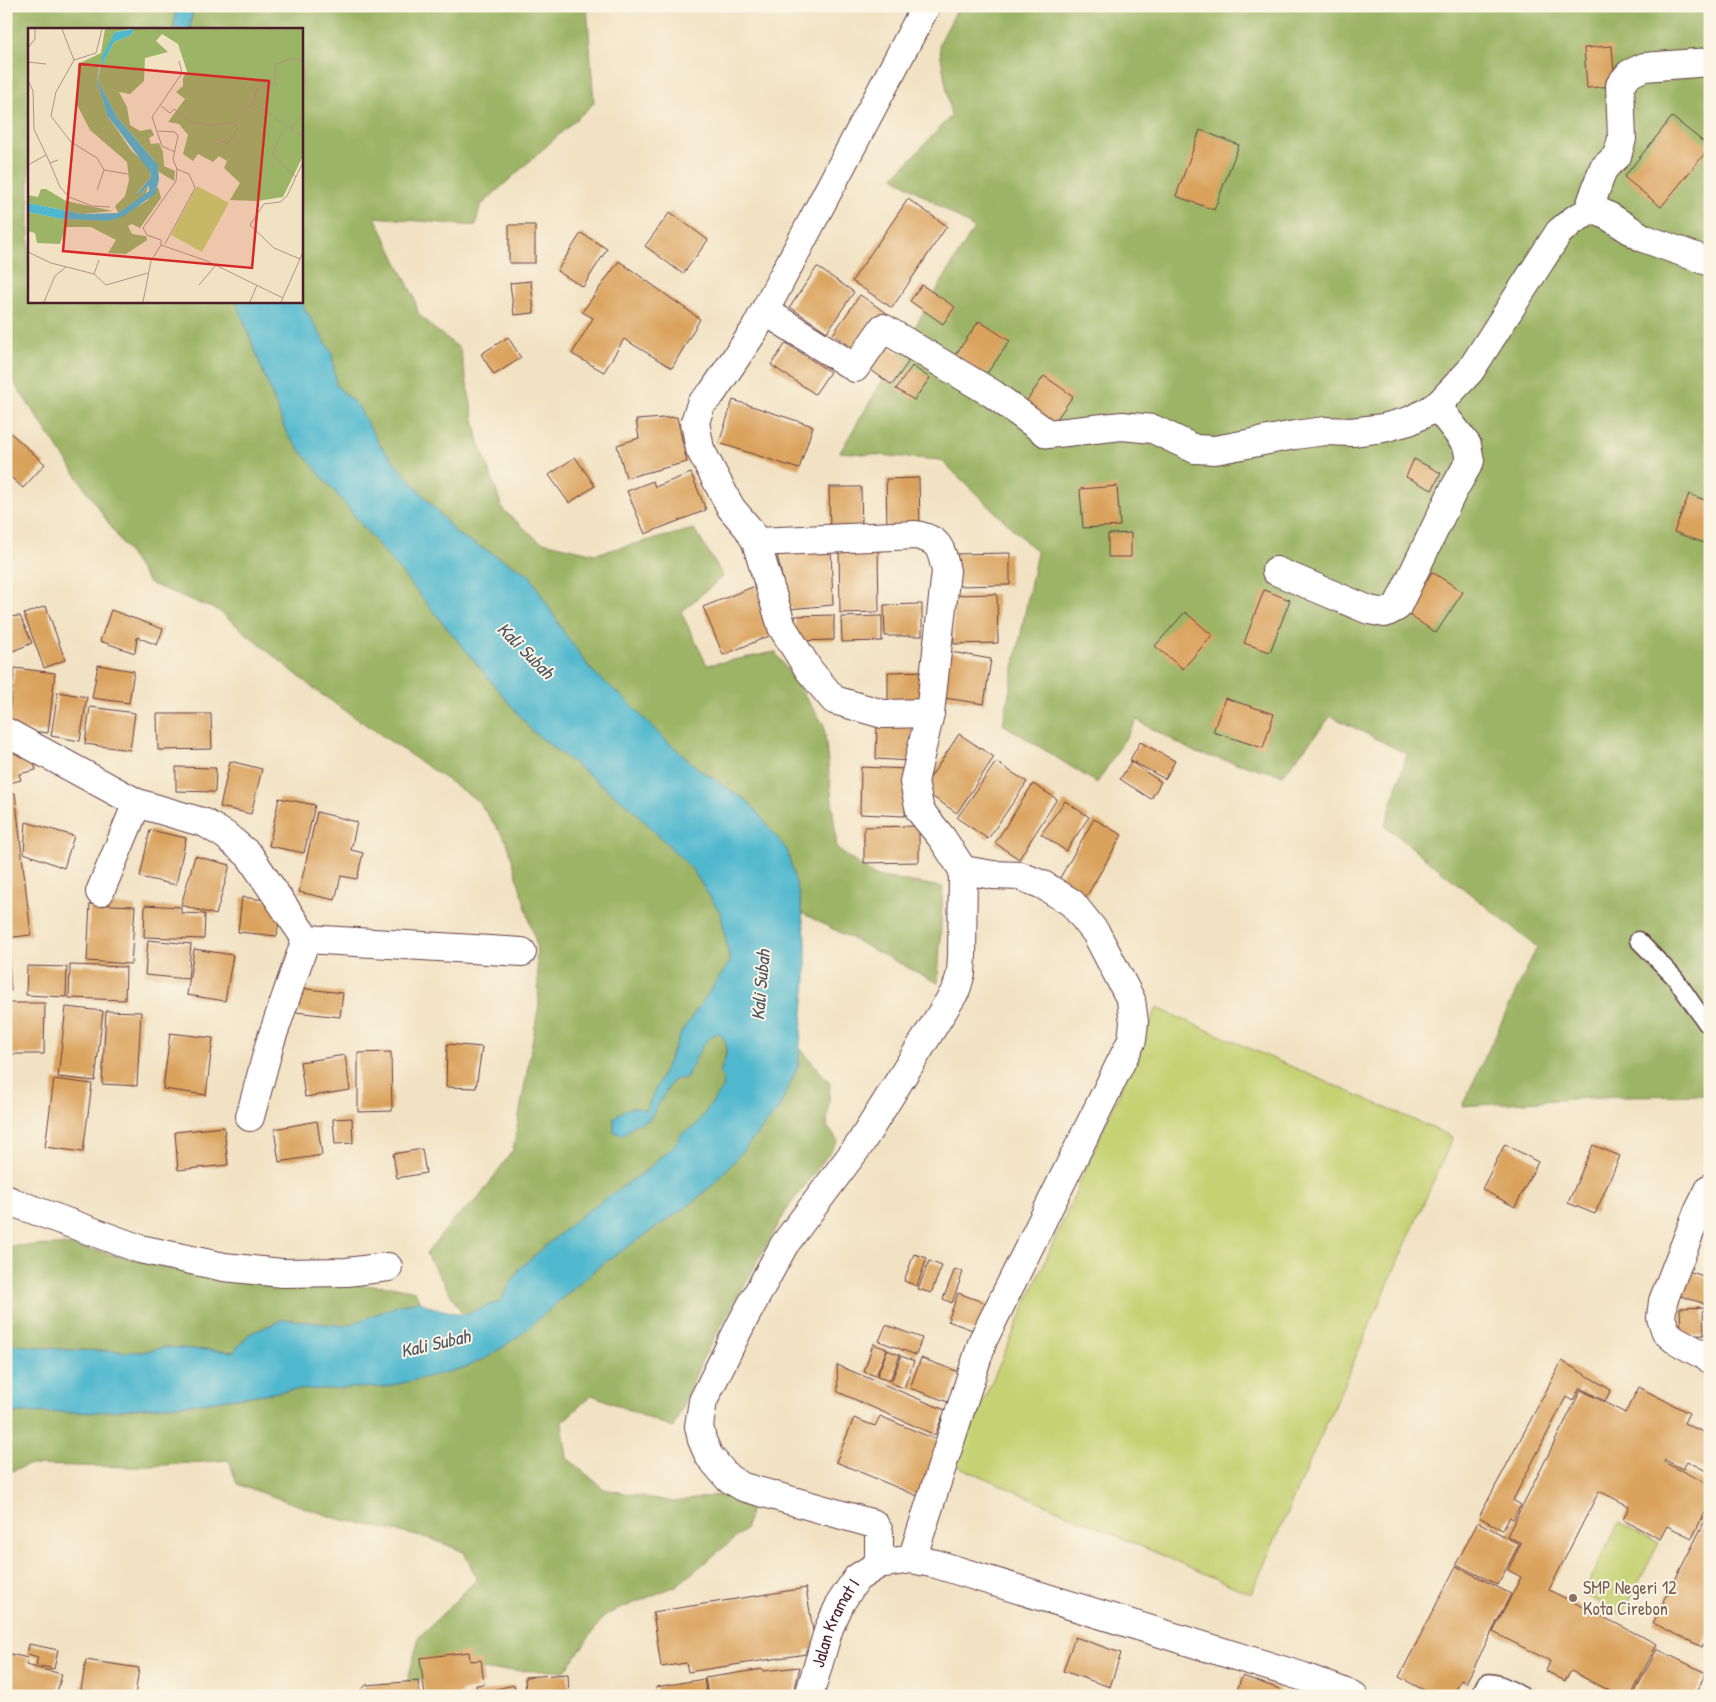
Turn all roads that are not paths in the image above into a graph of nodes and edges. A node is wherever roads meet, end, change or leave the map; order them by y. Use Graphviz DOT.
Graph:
graph roads {
  1 [pos="926,6"];
  2 [pos="1710,62"];
  3 [pos="1588,212"];
  4 [pos="1710,262"];
  5 [pos="765,311"];
  6 [pos="1439,404"];
  7 [pos="756,542"];
  8 [pos="1276,571"];
  9 [pos="930,713"];
  10 [pos="6,732"];
  11 [pos="138,803"];
  12 [pos="964,870"];
  13 [pos="100,892"];
  14 [pos="306,939"];
  15 [pos="1638,940"];
  16 [pos="522,952"];
  17 [pos="1710,1026"];
  18 [pos="250,1117"];
  19 [pos="1710,1188"];
  20 [pos="6,1199"];
  21 [pos="388,1267"];
  22 [pos="1710,1360"];
  23 [pos="912,1559"];
  24 [pos="879,1564"];
  25 [pos="809,1696"];
  26 [pos="1354,1696"];
  27 [pos="1480,1696"];
  28 [pos="1523,1696"];
  1 -- 5 [label="street"];
  2 -- 3 [label="street"];
  3 -- 4 [label="street"];
  3 -- 6 [label="street"];
  5 -- 6 [label="street"];
  5 -- 7 [label="street"];
  6 -- 8 [label="street"];
  7 -- 9 [label="street"];
  7 -- 9 [label="street"];
  9 -- 12 [label="street"];
  10 -- 11 [label="street"];
  11 -- 13 [label="street"];
  11 -- 14 [label="street"];
  12 -- 23 [label="street"];
  12 -- 24 [label="street"];
  14 -- 16 [label="street"];
  14 -- 18 [label="street"];
  15 -- 17 [label="lane"];
  19 -- 22 [label="street"];
  20 -- 21 [label="street"];
  23 -- 24 [label="street"];
  23 -- 26 [label="street"];
  24 -- 25 [label="street, Jalan Kramat I"];
  27 -- 28 [label="lane"];
}
